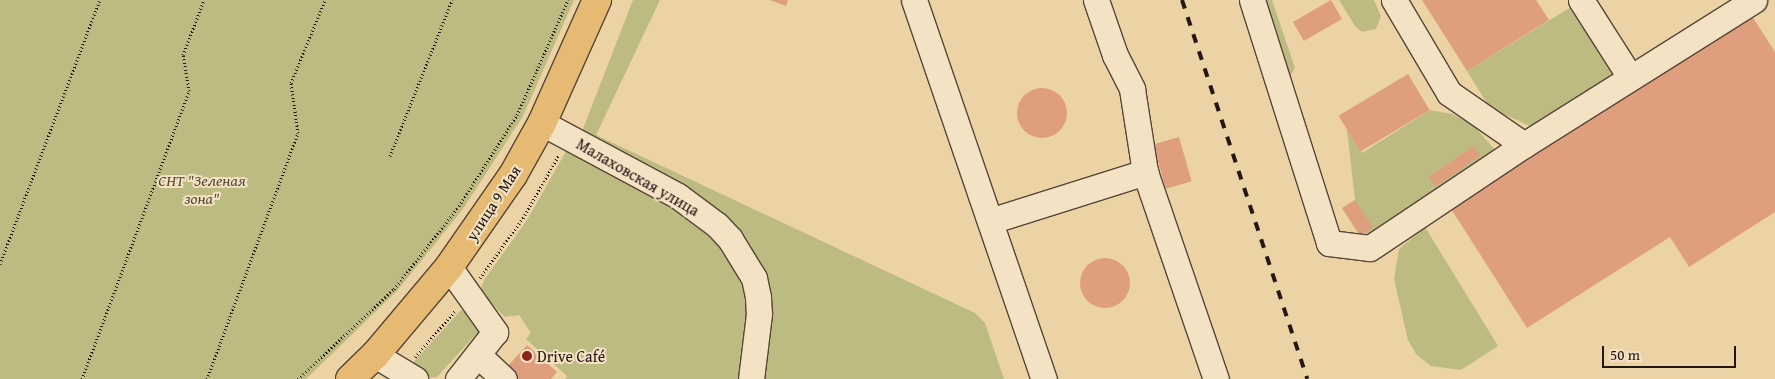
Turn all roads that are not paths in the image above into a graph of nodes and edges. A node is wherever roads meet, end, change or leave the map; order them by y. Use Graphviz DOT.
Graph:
graph roads {
  1 [pos="597,0"];
  2 [pos="914,0"];
  3 [pos="1096,0"];
  4 [pos="1252,0"];
  5 [pos="1394,0"];
  6 [pos="1581,0"];
  7 [pos="1754,0"];
  8 [pos="1630,77"];
  9 [pos="542,123"];
  10 [pos="1524,145"];
  11 [pos="1145,172"];
  12 [pos="990,220"];
  13 [pos="449,267"];
  14 [pos="375,355"];
  15 [pos="478,356"];
  16 [pos="409,375"];
  17 [pos="350,379"];
  18 [pos="458,379"];
  19 [pos="504,379"];
  20 [pos="751,379"];
  21 [pos="1044,379"];
  22 [pos="1216,379"];
  1 -- 9 [label="main road, улица 9 Мая"];
  2 -- 12 [label="street"];
  3 -- 11 [label="street"];
  4 -- 10 [label="street"];
  5 -- 10 [label="street"];
  6 -- 8 [label="street"];
  7 -- 8 [label="street"];
  8 -- 10 [label="street"];
  9 -- 13 [label="main road, улица 9 Мая"];
  9 -- 20 [label="street, Малаховская улица"];
  11 -- 12 [label="street"];
  11 -- 22 [label="street"];
  12 -- 21 [label="street"];
  13 -- 14 [label="main road, улица 9 Мая"];
  13 -- 15 [label="street"];
  14 -- 16 [label="street"];
  14 -- 17 [label="main road, улица 9 Мая"];
  15 -- 18 [label="street"];
  15 -- 19 [label="street"];
}
